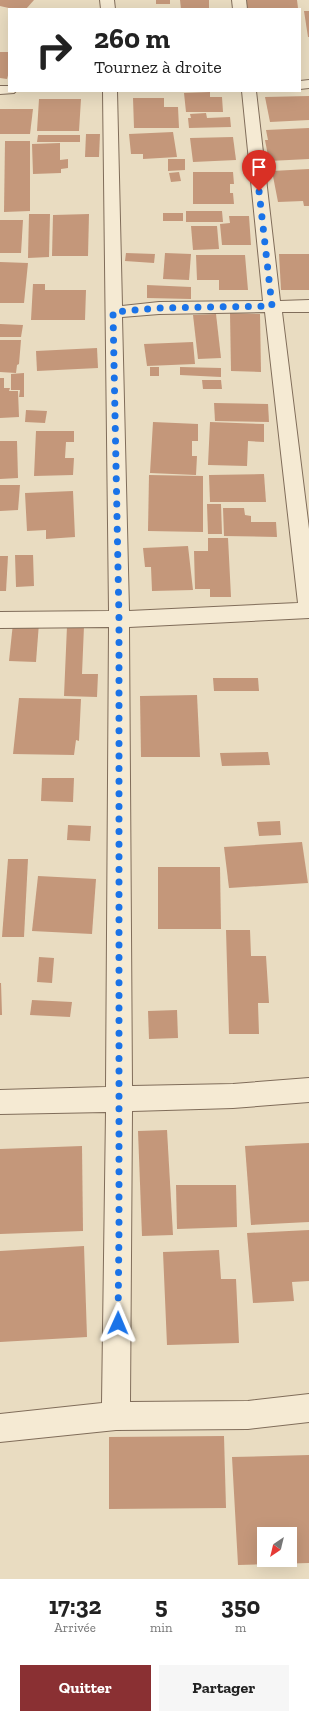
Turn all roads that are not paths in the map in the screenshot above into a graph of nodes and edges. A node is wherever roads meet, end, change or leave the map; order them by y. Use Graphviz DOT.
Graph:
graph roads {
  1 [pos="110,92"];
  2 [pos="249,92"];
  3 [pos="272,306"];
  4 [pos="309,306"];
  5 [pos="113,312"];
  6 [pos="309,609"];
  7 [pos="119,619"];
  8 [pos="0,620"];
  9 [pos="309,1090"];
  10 [pos="120,1099"];
  11 [pos="0,1102"];
  12 [pos="309,1408"];
  13 [pos="116,1416"];
  14 [pos="0,1428"];
  1 -- 5 [label="street"];
  2 -- 3 [label="street"];
  3 -- 4 [label="street"];
  3 -- 5 [label="street"];
  3 -- 6 [label="street"];
  5 -- 7 [label="street"];
  6 -- 7 [label="street"];
  7 -- 8 [label="street"];
  7 -- 10 [label="street"];
  9 -- 10 [label="street"];
  10 -- 11 [label="street"];
  10 -- 13 [label="street"];
  12 -- 13 [label="street"];
  13 -- 14 [label="street"];
}
